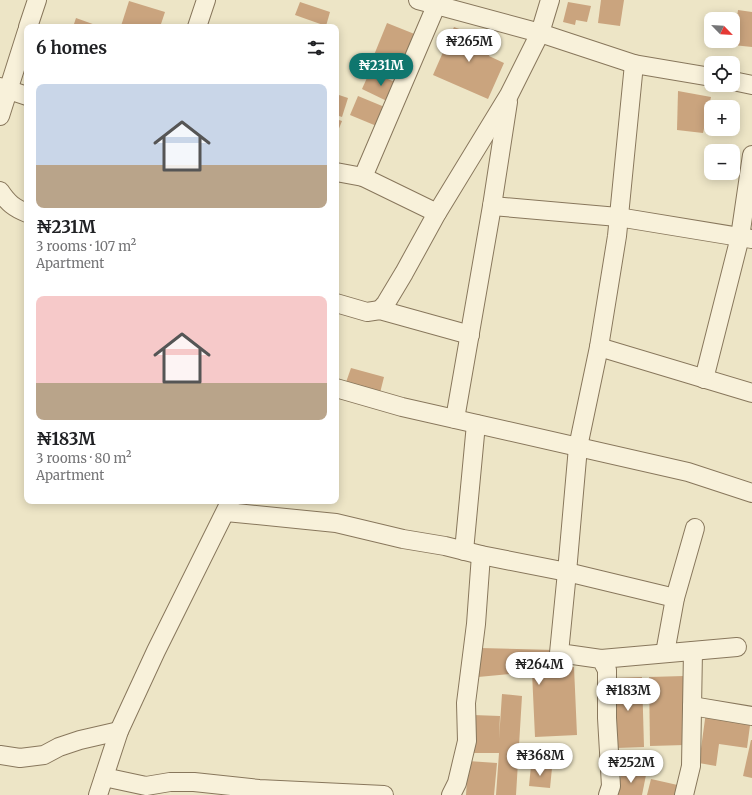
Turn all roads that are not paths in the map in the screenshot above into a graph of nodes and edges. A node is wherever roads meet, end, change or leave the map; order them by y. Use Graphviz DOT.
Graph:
graph roads {
  1 [pos="37,0"];
  2 [pos="206,0"];
  3 [pos="418,0"];
  4 [pos="550,0"];
  5 [pos="436,6"];
  6 [pos="29,24"];
  7 [pos="199,24"];
  8 [pos="540,33"];
  9 [pos="24,38"];
  10 [pos="634,64"];
  11 [pos="704,76"];
  12 [pos="740,82"];
  13 [pos="752,85"];
  14 [pos="4,88"];
  15 [pos="24,95"];
  16 [pos="509,95"];
  17 [pos="0,116"];
  18 [pos="752,155"];
  19 [pos="339,173"];
  20 [pos="363,177"];
  21 [pos="0,191"];
  22 [pos="492,206"];
  23 [pos="24,212"];
  24 [pos="437,213"];
  25 [pos="618,217"];
  26 [pos="746,238"];
  27 [pos="339,304"];
  28 [pos="380,310"];
  29 [pos="470,335"];
  30 [pos="599,347"];
  31 [pos="704,379"];
  32 [pos="339,389"];
  33 [pos="752,393"];
  34 [pos="455,419"];
  35 [pos="476,424"];
  36 [pos="578,447"];
  37 [pos="752,493"];
  38 [pos="228,506"];
  39 [pos="695,528"];
  40 [pos="464,550"];
  41 [pos="481,555"];
  42 [pos="567,572"];
  43 [pos="675,598"];
  44 [pos="736,647"];
  45 [pos="693,651"];
  46 [pos="665,653"];
  47 [pos="601,659"];
  48 [pos="692,706"];
  49 [pos="752,716"];
  50 [pos="119,731"];
  51 [pos="0,755"];
  52 [pos="104,777"];
  53 [pos="98,795"];
  54 [pos="384,795"];
  55 [pos="450,795"];
  56 [pos="608,795"];
  57 [pos="684,795"];
  1 -- 6 [label="street"];
  2 -- 7 [label="street"];
  3 -- 5 [label="street"];
  4 -- 8 [label="street"];
  5 -- 8 [label="street"];
  5 -- 20 [label="street"];
  8 -- 10 [label="street"];
  8 -- 16 [label="street"];
  9 -- 14 [label="street"];
  10 -- 11 [label="street"];
  10 -- 25 [label="street"];
  12 -- 13 [label="street"];
  14 -- 15 [label="street"];
  14 -- 17 [label="street"];
  16 -- 22 [label="street"];
  16 -- 24 [label="street"];
  18 -- 26 [label="street"];
  19 -- 20 [label="street"];
  20 -- 24 [label="street"];
  21 -- 23 [label="street"];
  22 -- 25 [label="street"];
  22 -- 29 [label="street"];
  24 -- 28 [label="street"];
  25 -- 26 [label="street"];
  25 -- 30 [label="street"];
  26 -- 31 [label="street"];
  27 -- 28 [label="street"];
  28 -- 29 [label="street"];
  29 -- 34 [label="street"];
  30 -- 31 [label="street"];
  30 -- 36 [label="street"];
  31 -- 33 [label="street"];
  32 -- 34 [label="street"];
  34 -- 35 [label="street"];
  35 -- 36 [label="street"];
  35 -- 40 [label="street"];
  36 -- 37 [label="street"];
  36 -- 42 [label="street"];
  38 -- 40 [label="street"];
  38 -- 50 [label="street"];
  39 -- 43 [label="street"];
  40 -- 41 [label="street"];
  41 -- 42 [label="street"];
  41 -- 55 [label="street"];
  42 -- 43 [label="street"];
  42 -- 47 [label="street"];
  43 -- 46 [label="street"];
  44 -- 45 [label="street"];
  45 -- 46 [label="street"];
  45 -- 48 [label="street"];
  46 -- 47 [label="street"];
  47 -- 56 [label="street"];
  48 -- 49 [label="street"];
  48 -- 57 [label="street"];
  50 -- 51 [label="street"];
  50 -- 52 [label="street"];
  52 -- 53 [label="street"];
  52 -- 54 [label="street"];
}
